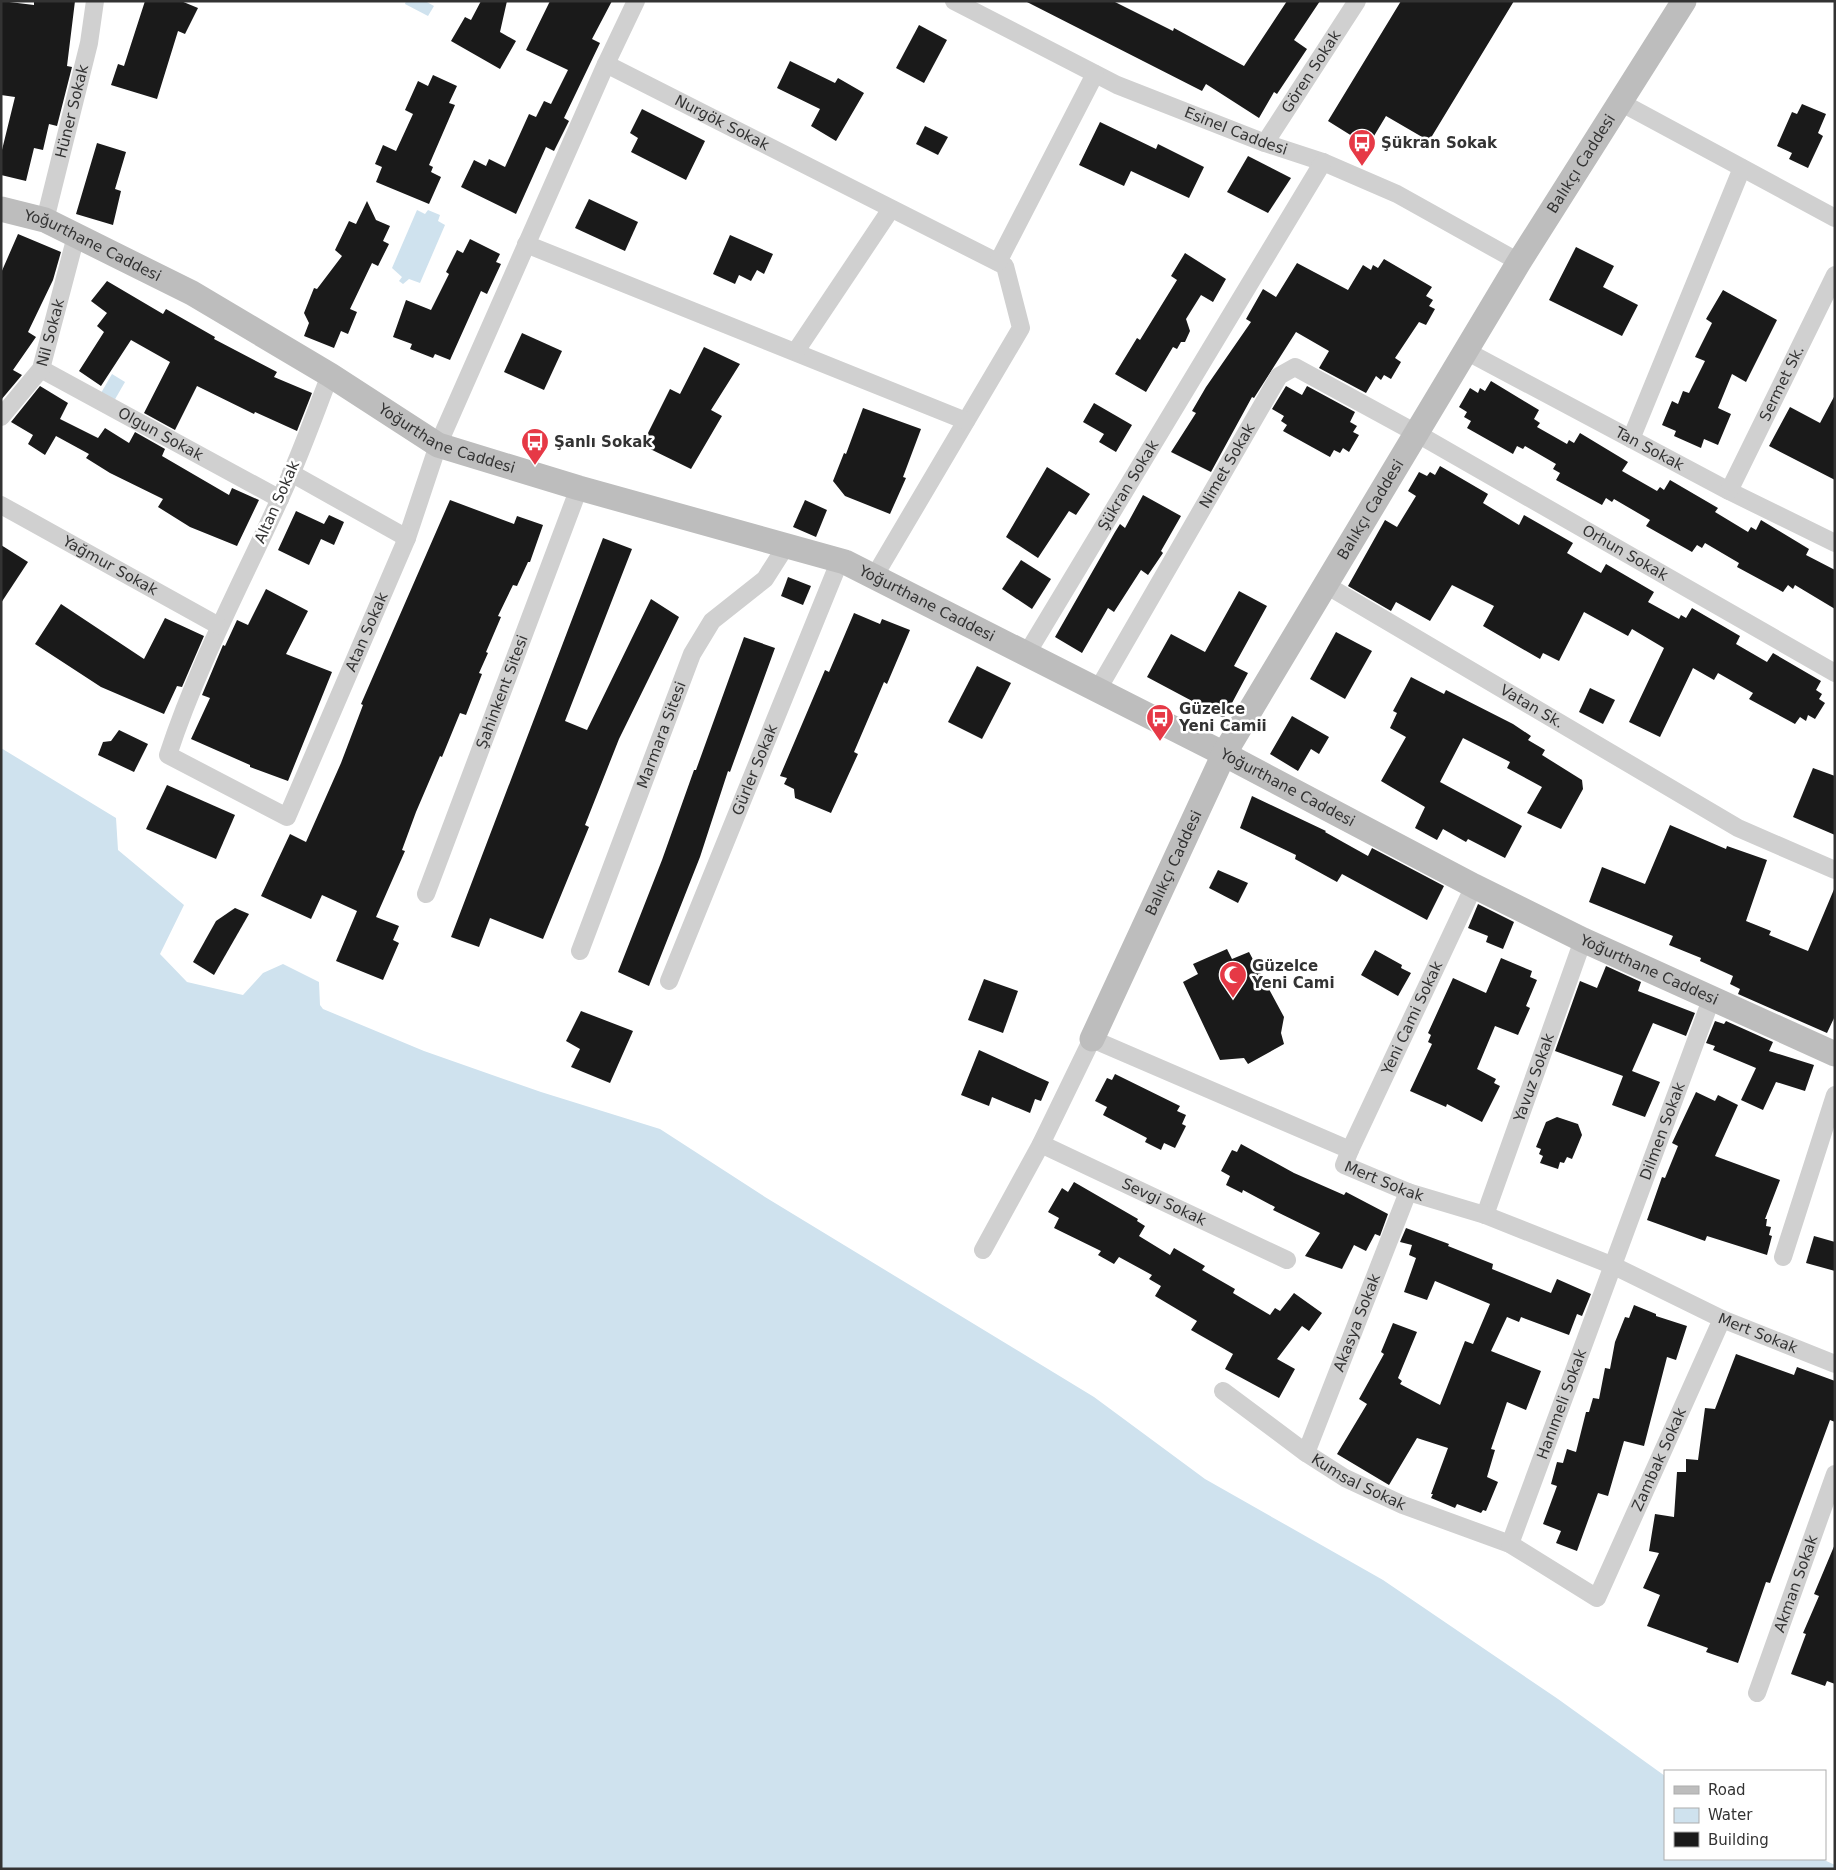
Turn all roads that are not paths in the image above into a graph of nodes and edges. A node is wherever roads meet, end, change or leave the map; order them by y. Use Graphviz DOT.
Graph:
graph roads {
  1 [pos="95,1"];
  2 [pos="636,1"];
  3 [pos="954,1"];
  4 [pos="1357,1"];
  5 [pos="1684,1"];
  6 [pos="606,64"];
  7 [pos="1095,74"];
  8 [pos="1620,102"];
  9 [pos="1265,143"];
  10 [pos="1323,162"];
  11 [pos="1742,168"];
  12 [pos="891,209"];
  13 [pos="1,210"];
  14 [pos="1835,218"];
  15 [pos="45,220"];
  16 [pos="76,236"];
  17 [pos="526,244"];
  18 [pos="998,262"];
  19 [pos="1519,262"];
  20 [pos="1835,275"];
  21 [pos="796,351"];
  22 [pos="1466,351"];
  23 [pos="40,369"];
  24 [pos="330,375"];
  25 [pos="1,417"];
  26 [pos="966,421"];
  27 [pos="1416,433"];
  28 [pos="1632,439"];
  29 [pos="438,445"];
  30 [pos="291,473"];
  31 [pos="579,488"];
  32 [pos="1729,491"];
  33 [pos="280,499"];
  34 [pos="1,505"];
  35 [pos="407,538"];
  36 [pos="1835,543"];
  37 [pos="786,546"];
  38 [pos="843,561"];
  39 [pos="874,577"];
  40 [pos="1326,585"];
  41 [pos="219,626"];
  42 [pos="1026,655"];
  43 [pos="1835,673"];
  44 [pos="1097,690"];
  45 [pos="1224,754"];
  46 [pos="287,817"];
  47 [pos="1835,870"];
  48 [pos="1474,886"];
  49 [pos="426,894"];
  50 [pos="1583,940"];
  51 [pos="580,951"];
  52 [pos="669,981"];
  53 [pos="1712,997"];
  54 [pos="1092,1039"];
  55 [pos="1835,1054"];
  56 [pos="1835,1095"];
  57 [pos="1041,1144"];
  58 [pos="1350,1150"];
  59 [pos="1408,1192"];
  60 [pos="1485,1215"];
  61 [pos="983,1250"];
  62 [pos="1783,1257"];
  63 [pos="1286,1260"];
  64 [pos="1614,1266"];
  65 [pos="1722,1319"];
  66 [pos="1835,1364"];
  67 [pos="1223,1391"];
  68 [pos="1306,1453"];
  69 [pos="1835,1474"];
  70 [pos="1510,1544"];
  71 [pos="1597,1598"];
  72 [pos="1757,1693"];
  1 -- 15 [label="street, Hüner Sokak"];
  2 -- 6 [label="street, Atan Sokak"];
  3 -- 7 [label="street, Esinel Caddesi"];
  4 -- 9 [label="street, Gören Sokak"];
  5 -- 8 [label="main road, Balıkçı Caddesi"];
  6 -- 12 [label="street, Nurgök Sokak"];
  6 -- 17 [label="street, Atan Sokak"];
  7 -- 9 [label="street, Esinel Caddesi"];
  7 -- 18 [label="street"];
  8 -- 11 [label="street"];
  8 -- 19 [label="main road, Balıkçı Caddesi"];
  9 -- 10 [label="street, Esinel Caddesi"];
  10 -- 19 [label="street, Esinel Caddesi"];
  10 -- 42 [label="street, Şükran Sokak"];
  11 -- 14 [label="street"];
  11 -- 28 [label="street"];
  12 -- 18 [label="street, Nurgök Sokak"];
  12 -- 21 [label="street"];
  13 -- 15 [label="main road, Yoğurthane Caddesi"];
  15 -- 16 [label="main road, Yoğurthane Caddesi"];
  16 -- 23 [label="street, Nil Sokak"];
  16 -- 24 [label="main road, Yoğurthane Caddesi"];
  17 -- 21 [label="street"];
  17 -- 29 [label="street, Atan Sokak"];
  18 -- 26 [label="street"];
  19 -- 22 [label="main road, Balıkçı Caddesi"];
  20 -- 32 [label="street, Sermet Sk."];
  21 -- 26 [label="street"];
  22 -- 27 [label="main road, Balıkçı Caddesi"];
  22 -- 28 [label="street, Tan Sokak"];
  23 -- 25 [label="street, Nil Sokak"];
  23 -- 33 [label="street, Olgun Sokak"];
  24 -- 29 [label="main road, Yoğurthane Caddesi"];
  24 -- 30 [label="street, Altan Sokak"];
  26 -- 39 [label="street"];
  27 -- 40 [label="main road, Balıkçı Caddesi"];
  27 -- 43 [label="street, Orhun Sokak"];
  27 -- 44 [label="street, Nimet Sokak"];
  28 -- 32 [label="street, Tan Sokak"];
  29 -- 31 [label="main road, Yoğurthane Caddesi"];
  29 -- 35 [label="street, Atan Sokak"];
  30 -- 33 [label="street, Altan Sokak"];
  30 -- 35 [label="street"];
  31 -- 37 [label="main road, Yoğurthane Caddesi"];
  31 -- 49 [label="street, Şahinkent Sitesi"];
  32 -- 36 [label="street, Tan Sokak"];
  33 -- 41 [label="street, Altan Sokak"];
  34 -- 41 [label="street, Yağmur Sokak"];
  35 -- 46 [label="street, Atan Sokak"];
  37 -- 38 [label="main road, Yoğurthane Caddesi"];
  37 -- 51 [label="street, Marmara Sitesi"];
  38 -- 39 [label="main road, Yoğurthane Caddesi"];
  38 -- 52 [label="street, Gürler Sokak"];
  39 -- 42 [label="main road, Yoğurthane Caddesi"];
  40 -- 45 [label="main road, Balıkçı Caddesi"];
  40 -- 47 [label="street, Vatan Sk."];
  41 -- 46 [label="street, Altan Sokak"];
  42 -- 44 [label="main road, Yoğurthane Caddesi"];
  44 -- 45 [label="main road, Yoğurthane Caddesi"];
  45 -- 48 [label="main road, Yoğurthane Caddesi"];
  45 -- 54 [label="main road, Balıkçı Caddesi"];
  48 -- 50 [label="main road, Yoğurthane Caddesi"];
  48 -- 58 [label="street, Yeni Cami Sokak"];
  50 -- 53 [label="main road, Yoğurthane Caddesi"];
  50 -- 60 [label="street, Yavuz Sokak"];
  53 -- 55 [label="main road, Yoğurthane Caddesi"];
  53 -- 64 [label="street, Dilmen Sokak"];
  54 -- 57 [label="street"];
  54 -- 58 [label="street, Mert Sokak"];
  56 -- 62 [label="street"];
  57 -- 61 [label="street"];
  57 -- 63 [label="street, Sevgi Sokak"];
  58 -- 59 [label="street, Mert Sokak"];
  59 -- 60 [label="street, Mert Sokak"];
  59 -- 68 [label="street, Akasya Sokak"];
  60 -- 64 [label="street, Mert Sokak"];
  64 -- 65 [label="street, Mert Sokak"];
  64 -- 70 [label="street, Hanımeli Sokak"];
  65 -- 66 [label="street, Mert Sokak"];
  65 -- 71 [label="street, Zambak Sokak"];
  67 -- 68 [label="street, Kumsal Sokak"];
  68 -- 70 [label="street, Kumsal Sokak"];
  69 -- 72 [label="street, Akman Sokak"];
  70 -- 71 [label="street, Kumsal Sokak"];
}
